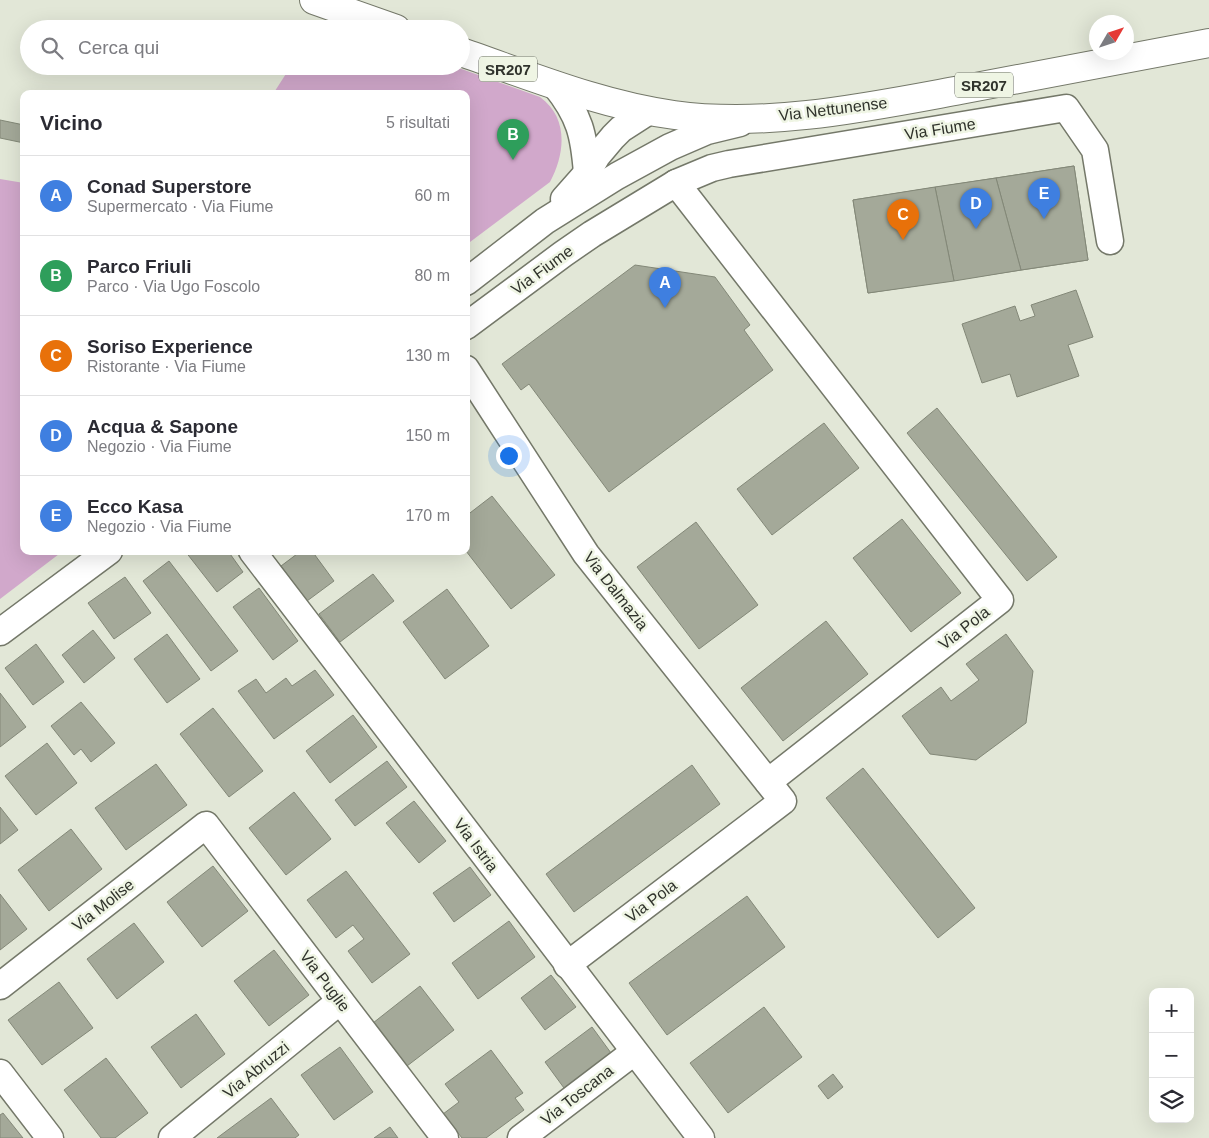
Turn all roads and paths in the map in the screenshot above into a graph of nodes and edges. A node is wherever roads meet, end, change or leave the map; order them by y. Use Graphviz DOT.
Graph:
graph roads {
  1 [pos="314,0"];
  2 [pos="371,20"];
  3 [pos="1209,43"];
  4 [pos="470,55"];
  5 [pos="555,85"];
  6 [pos="649,111"];
  7 [pos="758,118"];
  8 [pos="602,178"];
  9 [pos="676,183"];
  10 [pos="620,216"];
  11 [pos="1110,241"];
  12 [pos="470,279"];
  13 [pos="470,323"];
  14 [pos="470,375"];
  15 [pos="104,555"];
  16 [pos="255,555"];
  17 [pos="0,632"];
  18 [pos="775,791"];
  19 [pos="206,825"];
  20 [pos="567,965"];
  21 [pos="0,986"];
  22 [pos="340,1001"];
  23 [pos="634,1052"];
  24 [pos="0,1073"];
  25 [pos="50,1138"];
  26 [pos="172,1138"];
  27 [pos="445,1138"];
  28 [pos="521,1138"];
  29 [pos="701,1138"];
  1 -- 2 [label="main road"];
  3 -- 7 [label="main road, Via Nettunense / SR207"];
  4 -- 5 [label="main road, Via Nettunense / SR207"];
  5 -- 6 [label="main road, Via Nettunense / SR207"];
  5 -- 8 [label="street"];
  6 -- 7 [label="main road, Via Nettunense / SR207"];
  6 -- 8 [label="street"];
  7 -- 8 [label="street"];
  8 -- 10 [label="street"];
  8 -- 12 [label="street"];
  9 -- 10 [label="street, Via Fiume"];
  9 -- 11 [label="street, Via Fiume"];
  9 -- 18 [label="street, Via Pola"];
  10 -- 13 [label="street, Via Fiume"];
  14 -- 18 [label="street, Via Dalmazia"];
  15 -- 17 [label="street"];
  16 -- 20 [label="street, Via Istria"];
  18 -- 20 [label="street, Via Pola"];
  19 -- 21 [label="street, Via Molise"];
  19 -- 22 [label="street, Via Puglie"];
  20 -- 23 [label="street, Via Istria"];
  22 -- 26 [label="street, Via Abruzzi"];
  22 -- 27 [label="street, Via Puglie"];
  23 -- 28 [label="street, Via Toscana"];
  23 -- 29 [label="street, Via Istria"];
  24 -- 25 [label="street"];
}
